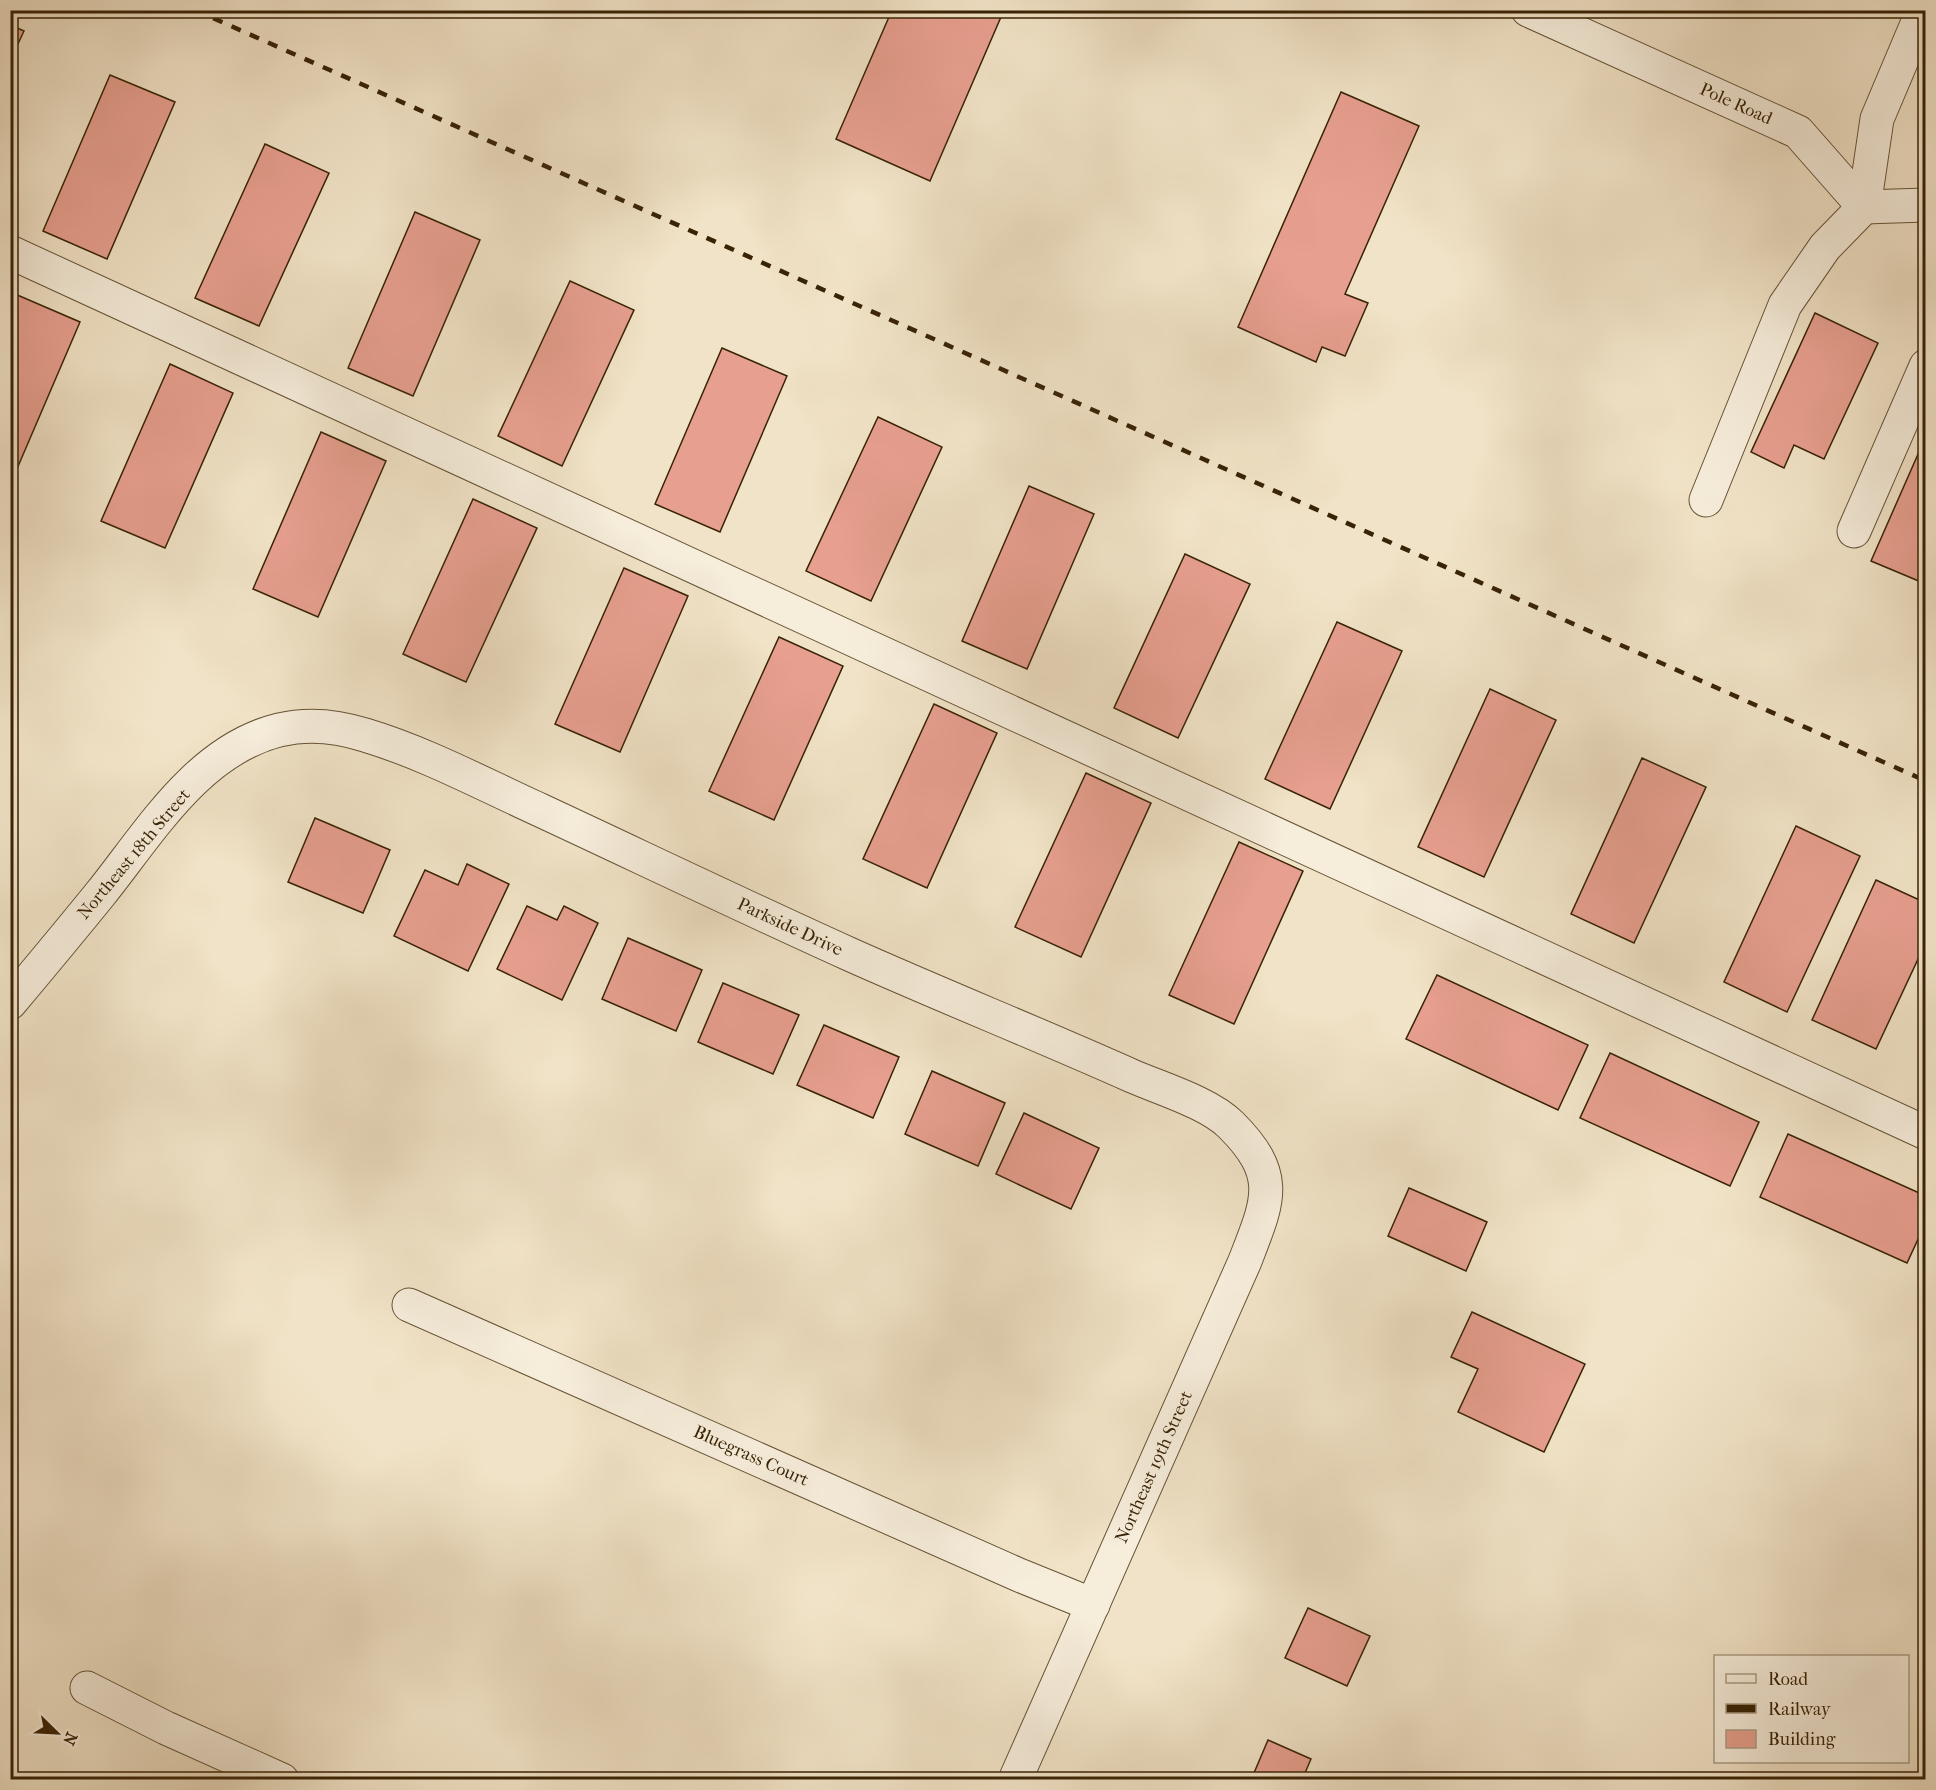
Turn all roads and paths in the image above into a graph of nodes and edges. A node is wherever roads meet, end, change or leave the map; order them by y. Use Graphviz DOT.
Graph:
graph roads {
  1 [pos="1528,10"];
  2 [pos="1923,10"];
  3 [pos="1926,205"];
  4 [pos="1864,207"];
  5 [pos="10,252"];
  6 [pos="1926,366"];
  7 [pos="1706,500"];
  8 [pos="1854,531"];
  9 [pos="314,726"];
  10 [pos="10,1003"];
  11 [pos="1926,1133"];
  12 [pos="1255,1151"];
  13 [pos="409,1305"];
  14 [pos="1093,1605"];
  15 [pos="87,1688"];
  16 [pos="282,1779"];
  17 [pos="1015,1779"];
  1 -- 4 [label="street, Pole Road"];
  2 -- 4 [label="street"];
  3 -- 4 [label="street"];
  4 -- 7 [label="street"];
  5 -- 11 [label="street"];
  6 -- 8 [label="street"];
  9 -- 10 [label="street, Northeast 18th Street"];
  9 -- 12 [label="street, Parkside Drive"];
  12 -- 14 [label="street, Northeast 19th Street"];
  13 -- 14 [label="street, Bluegrass Court"];
  14 -- 17 [label="street, Northeast 19th Street"];
  15 -- 16 [label="street"];
}
